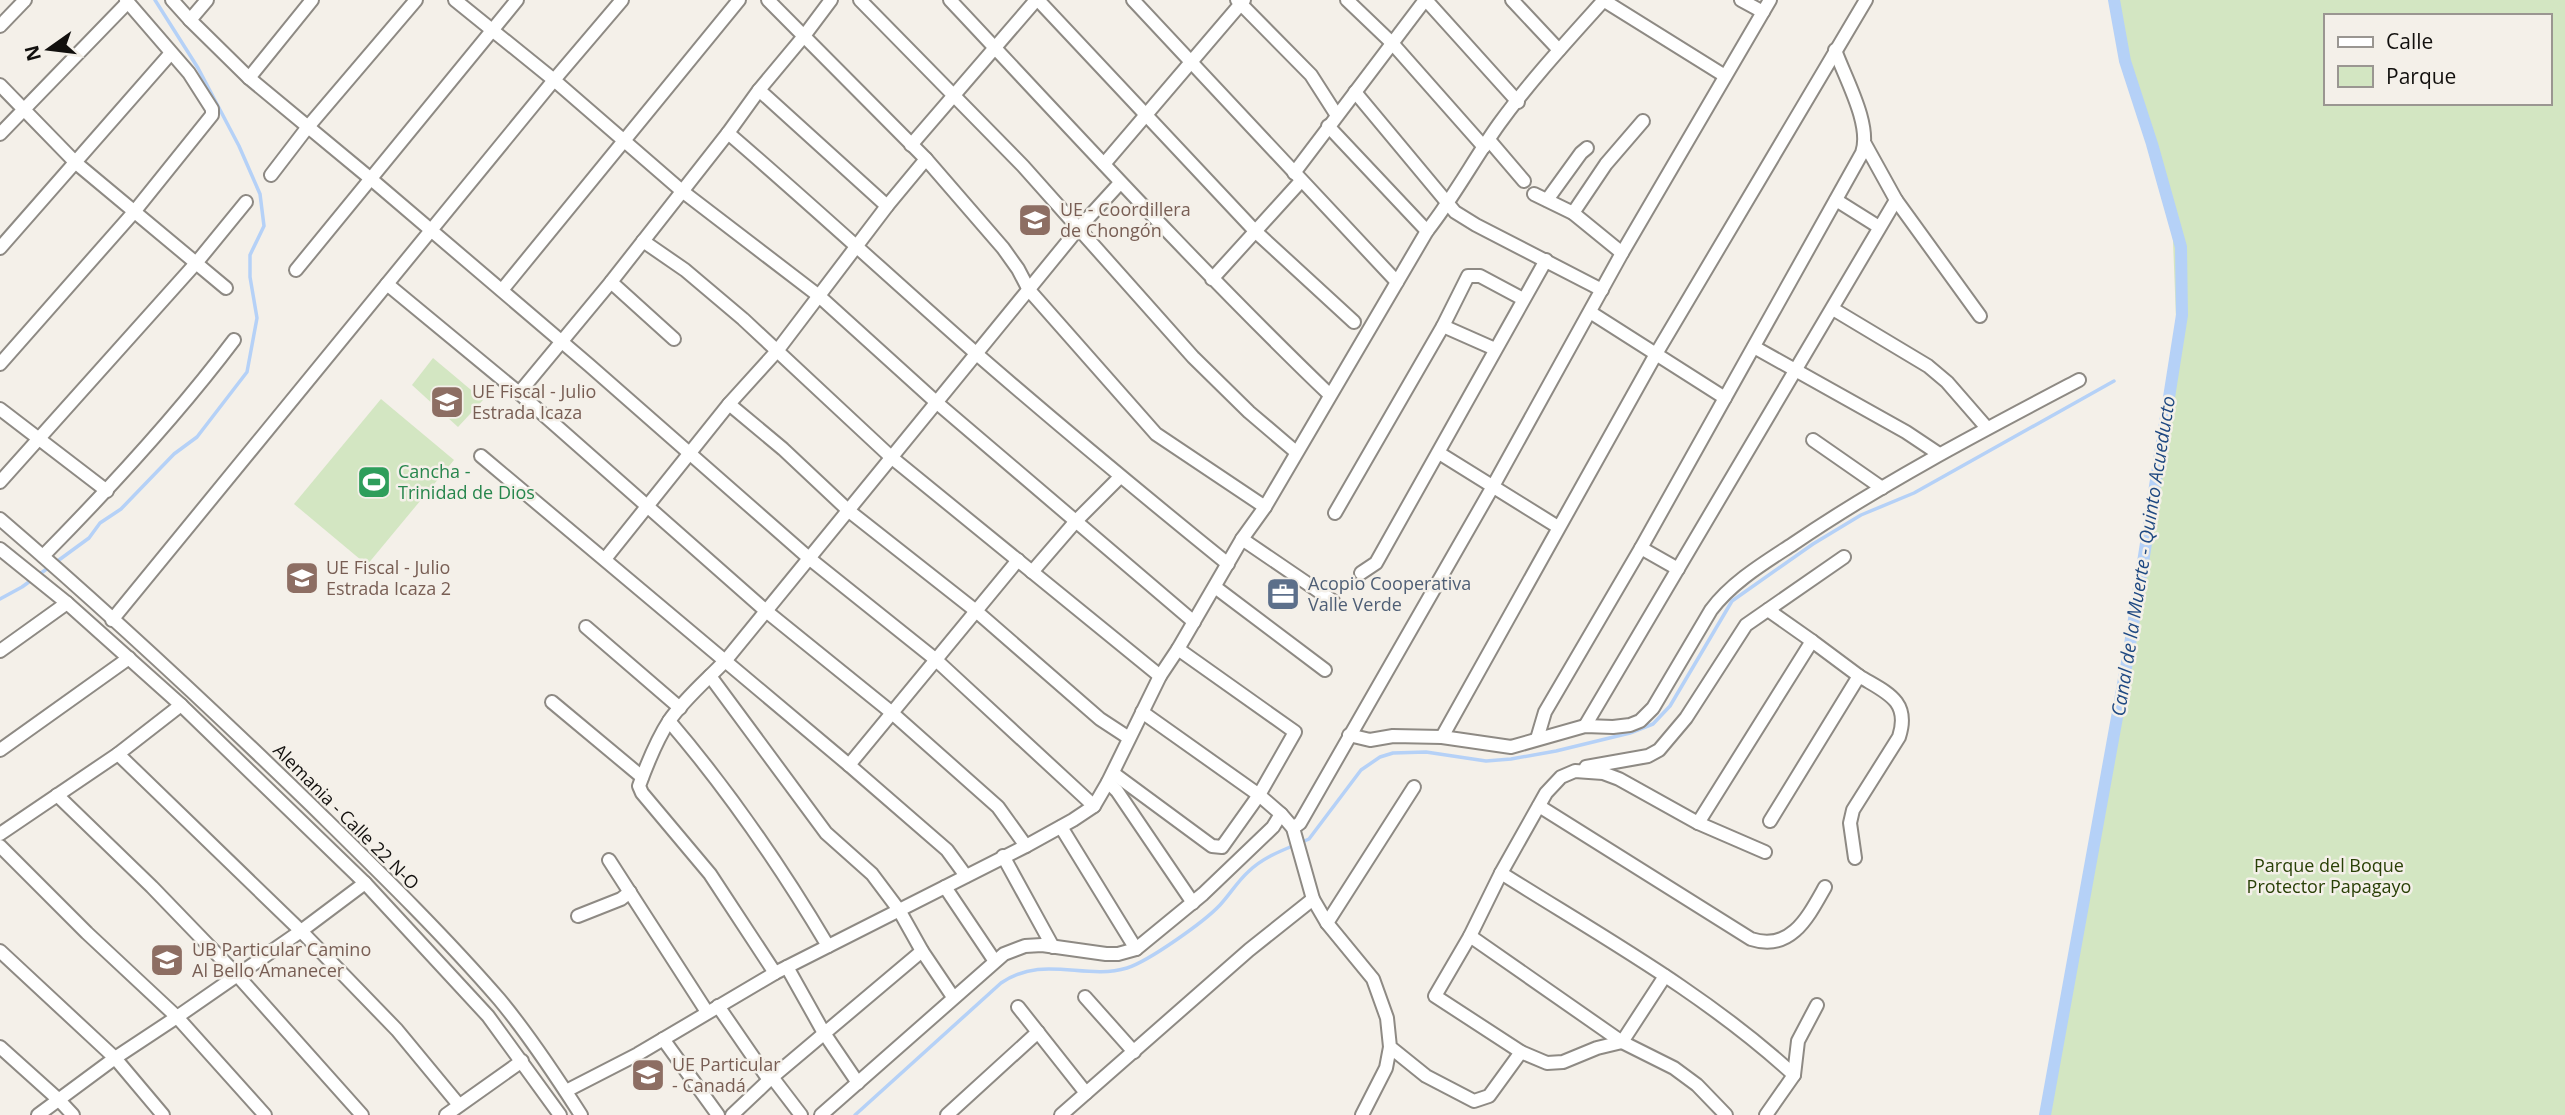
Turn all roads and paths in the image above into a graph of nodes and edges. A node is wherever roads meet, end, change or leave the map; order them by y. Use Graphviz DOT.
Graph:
graph roads {
  1 [pos="25,0"];
  2 [pos="172,0"];
  3 [pos="207,0"];
  4 [pos="312,0"];
  5 [pos="416,0"];
  6 [pos="455,0"];
  7 [pos="517,0"];
  8 [pos="622,0"];
  9 [pos="739,0"];
  10 [pos="768,0"];
  11 [pos="831,0"];
  12 [pos="860,0"];
  13 [pos="950,0"];
  14 [pos="1037,0"];
  15 [pos="1133,0"];
  16 [pos="1347,0"];
  17 [pos="1426,0"];
  18 [pos="1511,0"];
  19 [pos="1603,0"];
  20 [pos="1741,0"];
  21 [pos="1770,0"];
  22 [pos="1866,0"];
  23 [pos="127,1"];
  24 [pos="1241,1"];
  25 [pos="1763,12"];
  26 [pos="190,20"];
  27 [pos="0,26"];
  28 [pos="493,30"];
  29 [pos="804,36"];
  30 [pos="1392,43"];
  31 [pos="996,49"];
  32 [pos="1559,50"];
  33 [pos="1835,50"];
  34 [pos="171,53"];
  35 [pos="1191,63"];
  36 [pos="1725,76"];
  37 [pos="249,78"];
  38 [pos="554,80"];
  39 [pos="0,85"];
  40 [pos="759,90"];
  41 [pos="1355,92"];
  42 [pos="953,96"];
  43 [pos="1518,102"];
  44 [pos="23,107"];
  45 [pos="1336,114"];
  46 [pos="1146,115"];
  47 [pos="1643,121"];
  48 [pos="1328,126"];
  49 [pos="307,128"];
  50 [pos="728,133"];
  51 [pos="0,134"];
  52 [pos="624,142"];
  53 [pos="1487,144"];
  54 [pos="1865,144"];
  55 [pos="911,145"];
  56 [pos="1587,148"];
  57 [pos="926,159"];
  58 [pos="76,163"];
  59 [pos="1104,164"];
  60 [pos="271,175"];
  61 [pos="1297,177"];
  62 [pos="371,178"];
  63 [pos="1524,181"];
  64 [pos="1120,183"];
  65 [pos="682,191"];
  66 [pos="1534,194"];
  67 [pos="1547,200"];
  68 [pos="1836,200"];
  69 [pos="1896,200"];
  70 [pos="246,202"];
  71 [pos="1447,204"];
  72 [pos="887,206"];
  73 [pos="134,212"];
  74 [pos="1573,214"];
  75 [pos="1880,227"];
  76 [pos="1078,229"];
  77 [pos="430,231"];
  78 [pos="1255,231"];
  79 [pos="1427,231"];
  80 [pos="643,241"];
  81 [pos="858,246"];
  82 [pos="0,248"];
  83 [pos="1622,253"];
  84 [pos="1546,260"];
  85 [pos="197,262"];
  86 [pos="296,270"];
  87 [pos="1212,279"];
  88 [pos="611,282"];
  89 [pos="1397,282"];
  90 [pos="387,284"];
  91 [pos="226,288"];
  92 [pos="502,290"];
  93 [pos="1029,290"];
  94 [pos="1602,290"];
  95 [pos="820,296"];
  96 [pos="1523,299"];
  97 [pos="1833,309"];
  98 [pos="1590,312"];
  99 [pos="1980,316"];
  100 [pos="1354,322"];
  101 [pos="1443,326"];
  102 [pos="674,339"];
  103 [pos="234,340"];
  104 [pos="560,341"];
  105 [pos="1754,347"];
  106 [pos="1495,349"];
  107 [pos="777,351"];
  108 [pos="977,354"];
  109 [pos="1656,354"];
  110 [pos="0,364"];
  111 [pos="1797,372"];
  112 [pos="2079,380"];
  113 [pos="519,393"];
  114 [pos="1330,395"];
  115 [pos="1726,398"];
  116 [pos="936,402"];
  117 [pos="729,404"];
  118 [pos="0,408"];
  119 [pos="1986,428"];
  120 [pos="38,438"];
  121 [pos="1813,440"];
  122 [pos="1296,452"];
  123 [pos="1439,453"];
  124 [pos="689,454"];
  125 [pos="1939,454"];
  126 [pos="481,456"];
  127 [pos="891,457"];
  128 [pos="1120,477"];
  129 [pos="0,482"];
  130 [pos="1492,488"];
  131 [pos="1882,488"];
  132 [pos="107,491"];
  133 [pos="649,506"];
  134 [pos="1265,507"];
  135 [pos="849,511"];
  136 [pos="1335,513"];
  137 [pos="0,519"];
  138 [pos="1076,521"];
  139 [pos="1558,527"];
  140 [pos="1242,539"];
  141 [pos="1641,548"];
  142 [pos="0,549"];
  143 [pos="45,558"];
  144 [pos="1844,558"];
  145 [pos="605,559"];
  146 [pos="810,559"];
  147 [pos="1017,560"];
  148 [pos="1228,564"];
  149 [pos="1678,569"];
  150 [pos="1032,572"];
  151 [pos="1361,573"];
  152 [pos="1215,587"];
  153 [pos="1333,601"];
  154 [pos="67,603"];
  155 [pos="1768,610"];
  156 [pos="766,611"];
  157 [pos="976,611"];
  158 [pos="112,620"];
  159 [pos="1194,622"];
  160 [pos="586,626"];
  161 [pos="1812,641"];
  162 [pos="1178,649"];
  163 [pos="0,652"];
  164 [pos="129,659"];
  165 [pos="935,659"];
  166 [pos="726,660"];
  167 [pos="1325,670"];
  168 [pos="710,676"];
  169 [pos="1160,676"];
  170 [pos="1859,676"];
  171 [pos="552,702"];
  172 [pos="181,705"];
  173 [pos="680,708"];
  174 [pos="891,712"];
  175 [pos="1142,712"];
  176 [pos="669,721"];
  177 [pos="1585,726"];
  178 [pos="1349,735"];
  179 [pos="1442,737"];
  180 [pos="1129,738"];
  181 [pos="1537,739"];
  182 [pos="0,750"];
  183 [pos="118,754"];
  184 [pos="849,765"];
  185 [pos="1576,771"];
  186 [pos="642,777"];
  187 [pos="1110,778"];
  188 [pos="1414,787"];
  189 [pos="57,795"];
  190 [pos="1259,795"];
  191 [pos="1094,806"];
  192 [pos="1539,806"];
  193 [pos="1281,814"];
  194 [pos="1770,821"];
  195 [pos="1698,823"];
  196 [pos="1061,827"];
  197 [pos="1293,828"];
  198 [pos="0,834"];
  199 [pos="0,846"];
  200 [pos="1026,846"];
  201 [pos="1765,852"];
  202 [pos="1003,856"];
  203 [pos="1855,858"];
  204 [pos="609,860"];
  205 [pos="1501,873"];
  206 [pos="966,876"];
  207 [pos="365,883"];
  208 [pos="945,887"];
  209 [pos="1825,887"];
  210 [pos="630,892"];
  211 [pos="1313,899"];
  212 [pos="1192,903"];
  213 [pos="899,911"];
  214 [pos="578,916"];
  215 [pos="1327,923"];
  216 [pos="301,931"];
  217 [pos="1470,936"];
  218 [pos="828,946"];
  219 [pos="1054,947"];
  220 [pos="1136,949"];
  221 [pos="0,951"];
  222 [pos="922,951"];
  223 [pos="994,960"];
  224 [pos="781,970"];
  225 [pos="237,975"];
  226 [pos="1665,976"];
  227 [pos="953,997"];
  228 [pos="1085,997"];
  229 [pos="1817,1005"];
  230 [pos="1018,1007"];
  231 [pos="713,1009"];
  232 [pos="177,1017"];
  233 [pos="1038,1032"];
  234 [pos="824,1033"];
  235 [pos="663,1040"];
  236 [pos="1622,1042"];
  237 [pos="0,1047"];
  238 [pos="1390,1047"];
  239 [pos="1134,1052"];
  240 [pos="1521,1052"];
  241 [pos="115,1058"];
  242 [pos="522,1061"];
  243 [pos="1794,1075"];
  244 [pos="771,1078"];
  245 [pos="858,1083"];
  246 [pos="566,1091"];
  247 [pos="1086,1093"];
  248 [pos="59,1100"];
  249 [pos="459,1105"];
  250 [pos="38,1115"];
  251 [pos="73,1115"];
  252 [pos="163,1115"];
  253 [pos="265,1115"];
  254 [pos="362,1115"];
  255 [pos="446,1115"];
  256 [pos="560,1115"];
  257 [pos="581,1115"];
  258 [pos="718,1115"];
  259 [pos="732,1115"];
  260 [pos="801,1115"];
  261 [pos="821,1115"];
  262 [pos="947,1115"];
  263 [pos="1061,1115"];
  264 [pos="1362,1115"];
  265 [pos="1726,1115"];
  266 [pos="1766,1115"];
  1 -- 27 [label="street"];
  2 -- 26 [label="street"];
  3 -- 26 [label="street"];
  4 -- 37 [label="street"];
  5 -- 49 [label="street"];
  6 -- 28 [label="street"];
  7 -- 28 [label="street"];
  8 -- 38 [label="street"];
  9 -- 52 [label="street"];
  10 -- 29 [label="street"];
  11 -- 29 [label="street"];
  12 -- 42 [label="street"];
  13 -- 31 [label="street"];
  14 -- 31 [label="street"];
  14 -- 46 [label="street"];
  15 -- 35 [label="street"];
  16 -- 30 [label="street"];
  17 -- 30 [label="street"];
  17 -- 43 [label="street"];
  18 -- 32 [label="street"];
  19 -- 32 [label="street"];
  19 -- 36 [label="street"];
  20 -- 25 [label="street"];
  21 -- 25 [label="street"];
  22 -- 33 [label="street"];
  23 -- 34 [label="street"];
  23 -- 44 [label="street"];
  24 -- 35 [label="street"];
  24 -- 45 [label="street"];
  25 -- 36 [label="street"];
  26 -- 37 [label="street"];
  28 -- 38 [label="street"];
  28 -- 62 [label="street"];
  29 -- 40 [label="street"];
  29 -- 55 [label="street"];
  30 -- 41 [label="street"];
  30 -- 53 [label="street"];
  31 -- 42 [label="street"];
  31 -- 59 [label="street"];
  32 -- 43 [label="street"];
  33 -- 54 [label="street"];
  33 -- 109 [label="street"];
  34 -- 58 [label="street"];
  34 -- 73 [label="street"];
  35 -- 46 [label="street"];
  35 -- 61 [label="street"];
  36 -- 83 [label="street"];
  37 -- 49 [label="street"];
  38 -- 52 [label="street"];
  38 -- 77 [label="street"];
  39 -- 44 [label="street"];
  40 -- 50 [label="street"];
  40 -- 72 [label="street"];
  41 -- 45 [label="street"];
  41 -- 71 [label="street"];
  42 -- 55 [label="street"];
  42 -- 76 [label="street"];
  43 -- 53 [label="street"];
  44 -- 51 [label="street"];
  44 -- 58 [label="street"];
  45 -- 48 [label="street"];
  46 -- 59 [label="street"];
  46 -- 78 [label="street"];
  47 -- 74 [label="street"];
  48 -- 61 [label="street"];
  48 -- 79 [label="street"];
  49 -- 60 [label="street"];
  49 -- 62 [label="street"];
  50 -- 65 [label="street"];
  50 -- 81 [label="street"];
  52 -- 65 [label="street"];
  52 -- 92 [label="street"];
  53 -- 63 [label="street"];
  53 -- 71 [label="street"];
  54 -- 68 [label="street"];
  54 -- 69 [label="street"];
  55 -- 57 [label="street"];
  56 -- 67 [label="street"];
  57 -- 72 [label="street"];
  57 -- 93 [label="street"];
  58 -- 73 [label="street"];
  58 -- 82 [label="street"];
  59 -- 64 [label="street"];
  61 -- 78 [label="street"];
  61 -- 89 [label="street"];
  62 -- 77 [label="street"];
  62 -- 86 [label="street"];
  64 -- 76 [label="street"];
  64 -- 87 [label="street"];
  65 -- 80 [label="street"];
  65 -- 95 [label="street"];
  66 -- 67 [label="street"];
  67 -- 74 [label="street"];
  68 -- 75 [label="street"];
  68 -- 105 [label="street"];
  69 -- 75 [label="street"];
  69 -- 99 [label="street"];
  70 -- 85 [label="street"];
  71 -- 79 [label="street"];
  71 -- 84 [label="street"];
  72 -- 81 [label="street"];
  73 -- 85 [label="street"];
  73 -- 110 [label="street"];
  74 -- 83 [label="street"];
  75 -- 97 [label="street"];
  76 -- 93 [label="street"];
  76 -- 122 [label="street"];
  77 -- 90 [label="street"];
  77 -- 92 [label="street"];
  78 -- 87 [label="street"];
  78 -- 100 [label="street"];
  79 -- 89 [label="street"];
  80 -- 88 [label="street"];
  80 -- 107 [label="street"];
  81 -- 95 [label="street"];
  81 -- 108 [label="street"];
  83 -- 94 [label="street"];
  84 -- 94 [label="street"];
  84 -- 96 [label="street"];
  85 -- 91 [label="street"];
  85 -- 120 [label="street"];
  87 -- 114 [label="street"];
  88 -- 102 [label="street"];
  88 -- 104 [label="street"];
  89 -- 114 [label="street"];
  90 -- 113 [label="street"];
  90 -- 158 [label="street"];
  92 -- 104 [label="street"];
  93 -- 108 [label="street"];
  93 -- 134 [label="street"];
  94 -- 98 [label="street"];
  95 -- 107 [label="street"];
  95 -- 116 [label="street"];
  96 -- 101 [label="street"];
  96 -- 106 [label="street"];
  97 -- 111 [label="street"];
  97 -- 119 [label="street"];
  98 -- 109 [label="street"];
  98 -- 130 [label="street"];
  101 -- 106 [label="street"];
  101 -- 136 [label="street"];
  103 -- 132 [label="street"];
  104 -- 113 [label="street"];
  104 -- 124 [label="street"];
  105 -- 111 [label="street"];
  105 -- 115 [label="street"];
  106 -- 123 [label="street"];
  107 -- 117 [label="street"];
  107 -- 127 [label="street"];
  108 -- 116 [label="street"];
  108 -- 128 [label="street"];
  109 -- 115 [label="street"];
  109 -- 139 [label="street"];
  111 -- 125 [label="street"];
  111 -- 149 [label="street"];
  112 -- 119 [label="street"];
  113 -- 133 [label="street"];
  114 -- 122 [label="street"];
  115 -- 141 [label="street"];
  116 -- 127 [label="street"];
  116 -- 138 [label="street"];
  117 -- 124 [label="street"];
  117 -- 135 [label="street"];
  118 -- 120 [label="street"];
  119 -- 125 [label="street"];
  120 -- 129 [label="street"];
  120 -- 132 [label="street"];
  121 -- 131 [label="street"];
  122 -- 134 [label="street"];
  123 -- 130 [label="street"];
  123 -- 151 [label="street"];
  124 -- 133 [label="street"];
  124 -- 146 [label="street"];
  125 -- 131 [label="street"];
  126 -- 145 [label="street"];
  127 -- 135 [label="street"];
  127 -- 147 [label="street"];
  128 -- 138 [label="street"];
  128 -- 148 [label="street"];
  130 -- 139 [label="street"];
  130 -- 178 [label="street"];
  131 -- 177 [label="street"];
  132 -- 143 [label="street"];
  133 -- 145 [label="street"];
  133 -- 156 [label="street"];
  134 -- 140 [label="street"];
  135 -- 146 [label="street"];
  135 -- 157 [label="street"];
  137 -- 143 [label="street, Alemania - Calle 22 N-O"];
  138 -- 150 [label="street"];
  138 -- 159 [label="street"];
  139 -- 179 [label="street"];
  140 -- 148 [label="street"];
  140 -- 153 [label="street"];
  141 -- 149 [label="street"];
  141 -- 181 [label="street"];
  142 -- 154 [label="street, Alemania - Calle 22 N-O"];
  143 -- 158 [label="street, Alemania - Calle 22 N-O"];
  144 -- 155 [label="street"];
  145 -- 166 [label="street"];
  146 -- 156 [label="street"];
  146 -- 165 [label="street"];
  147 -- 150 [label="street"];
  147 -- 157 [label="street"];
  148 -- 152 [label="street"];
  149 -- 177 [label="street"];
  150 -- 169 [label="street"];
  152 -- 159 [label="street"];
  152 -- 167 [label="street"];
  154 -- 163 [label="street"];
  154 -- 164 [label="street, Alemania - Calle 22 N-O"];
  155 -- 161 [label="street"];
  155 -- 185 [label="street"];
  156 -- 166 [label="street"];
  156 -- 174 [label="street"];
  157 -- 165 [label="street"];
  157 -- 180 [label="street"];
  158 -- 246 [label="street, Alemania - Calle 22 N-O"];
  159 -- 162 [label="street"];
  160 -- 173 [label="street"];
  161 -- 170 [label="street"];
  161 -- 195 [label="street"];
  162 -- 169 [label="street"];
  162 -- 190 [label="street"];
  164 -- 172 [label="street, Alemania - Calle 22 N-O"];
  164 -- 182 [label="street"];
  165 -- 174 [label="street"];
  165 -- 191 [label="street"];
  166 -- 168 [label="street"];
  166 -- 184 [label="street"];
  168 -- 173 [label="street"];
  168 -- 213 [label="street"];
  169 -- 175 [label="street"];
  170 -- 194 [label="street"];
  170 -- 203 [label="street"];
  171 -- 186 [label="street"];
  172 -- 183 [label="street"];
  172 -- 207 [label="street, Alemania - Calle 22 N-O"];
  173 -- 176 [label="street"];
  174 -- 184 [label="street"];
  174 -- 200 [label="street"];
  175 -- 180 [label="street"];
  175 -- 190 [label="street"];
  176 -- 186 [label="street"];
  176 -- 218 [label="street"];
  177 -- 181 [label="street"];
  178 -- 179 [label="street"];
  178 -- 197 [label="street"];
  179 -- 181 [label="street"];
  180 -- 187 [label="street"];
  183 -- 189 [label="street"];
  183 -- 216 [label="street"];
  184 -- 206 [label="street"];
  185 -- 192 [label="street"];
  185 -- 195 [label="street"];
  186 -- 224 [label="street"];
  187 -- 190 [label="street"];
  187 -- 191 [label="street"];
  187 -- 212 [label="street"];
  188 -- 215 [label="street"];
  189 -- 198 [label="street"];
  189 -- 225 [label="street"];
  190 -- 193 [label="street"];
  191 -- 196 [label="street"];
  192 -- 205 [label="street"];
  192 -- 209 [label="street"];
  193 -- 197 [label="street"];
  193 -- 212 [label="street"];
  195 -- 201 [label="street"];
  196 -- 200 [label="street"];
  196 -- 220 [label="street"];
  197 -- 211 [label="street"];
  199 -- 232 [label="street"];
  200 -- 202 [label="street"];
  202 -- 206 [label="street"];
  202 -- 219 [label="street"];
  204 -- 210 [label="street"];
  205 -- 217 [label="street"];
  205 -- 226 [label="street"];
  206 -- 208 [label="street"];
  207 -- 216 [label="street"];
  207 -- 242 [label="street, Alemania - Calle 22 N-O"];
  208 -- 213 [label="street"];
  208 -- 223 [label="street"];
  210 -- 214 [label="street"];
  210 -- 231 [label="street"];
  211 -- 215 [label="street"];
  211 -- 239 [label="street"];
  212 -- 220 [label="street"];
  213 -- 218 [label="street"];
  213 -- 222 [label="street"];
  215 -- 238 [label="street"];
  216 -- 225 [label="street"];
  216 -- 249 [label="street"];
  217 -- 236 [label="street"];
  217 -- 240 [label="street"];
  218 -- 224 [label="street"];
  219 -- 220 [label="street"];
  219 -- 223 [label="street"];
  221 -- 241 [label="street"];
  222 -- 227 [label="street"];
  222 -- 234 [label="street"];
  223 -- 227 [label="street"];
  224 -- 231 [label="street"];
  224 -- 234 [label="street"];
  225 -- 232 [label="street"];
  225 -- 254 [label="street"];
  226 -- 236 [label="street"];
  226 -- 243 [label="street"];
  227 -- 245 [label="street"];
  228 -- 239 [label="street"];
  229 -- 243 [label="street"];
  230 -- 233 [label="street"];
  231 -- 235 [label="street"];
  231 -- 244 [label="street"];
  232 -- 241 [label="street"];
  232 -- 253 [label="street"];
  233 -- 247 [label="street"];
  233 -- 262 [label="street"];
  234 -- 244 [label="street"];
  234 -- 245 [label="street"];
  235 -- 246 [label="street"];
  235 -- 258 [label="street"];
  236 -- 240 [label="street"];
  236 -- 265 [label="street"];
  237 -- 248 [label="street"];
  238 -- 240 [label="street"];
  238 -- 264 [label="street"];
  239 -- 247 [label="street"];
  241 -- 248 [label="street"];
  241 -- 252 [label="street"];
  242 -- 249 [label="street"];
  242 -- 256 [label="street, Alemania - Calle 22 N-O"];
  243 -- 266 [label="street"];
  244 -- 259 [label="street"];
  244 -- 260 [label="street"];
  245 -- 261 [label="street"];
  246 -- 257 [label="street, Alemania - Calle 22 N-O"];
  247 -- 263 [label="street"];
  248 -- 250 [label="street"];
  248 -- 251 [label="street"];
  249 -- 255 [label="street"];
}
